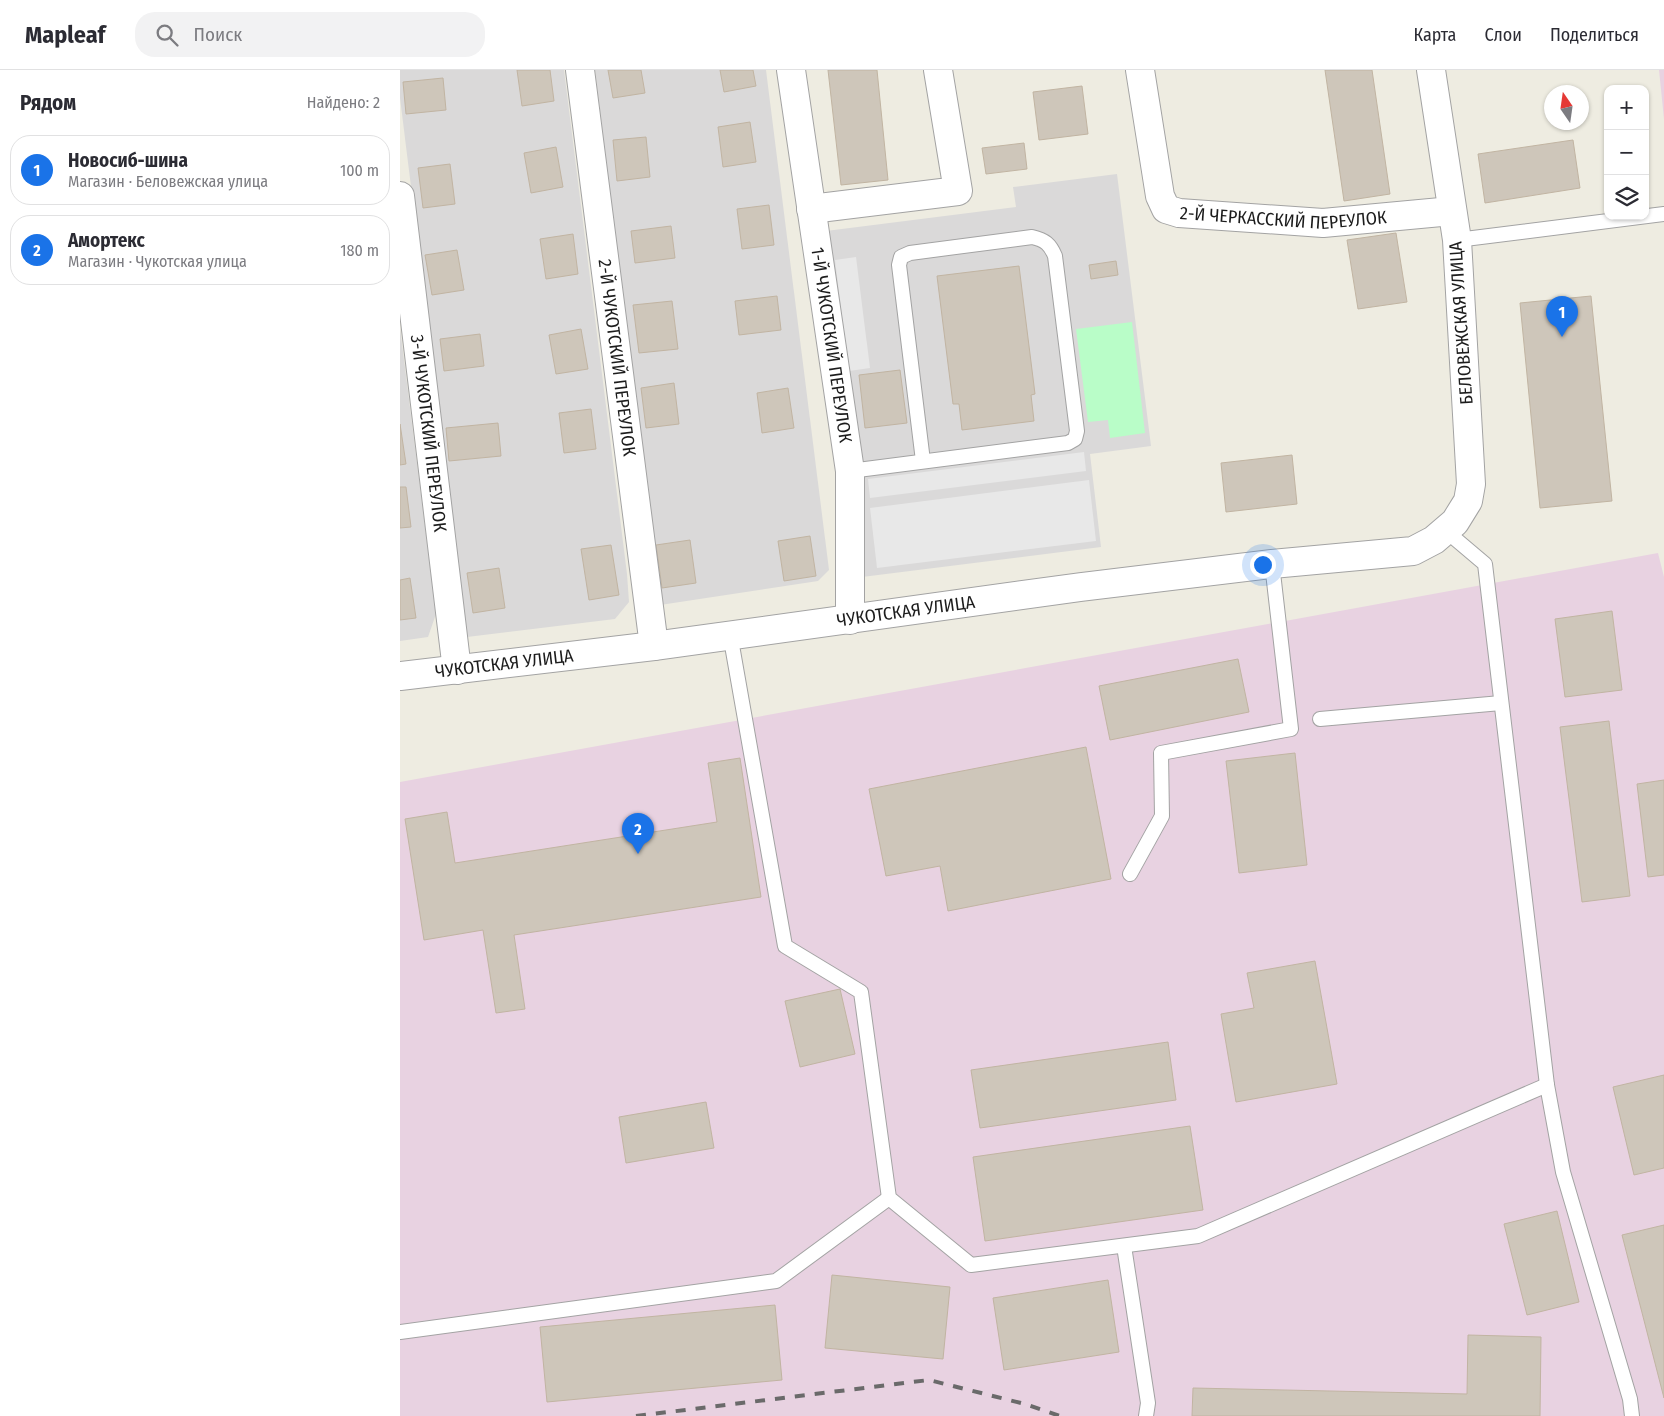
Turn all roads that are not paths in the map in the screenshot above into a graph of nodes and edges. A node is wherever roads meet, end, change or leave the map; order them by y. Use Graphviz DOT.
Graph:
graph roads {
  1 [pos="580,70"];
  2 [pos="791,70"];
  3 [pos="938,70"];
  4 [pos="1140,70"];
  5 [pos="1431,70"];
  6 [pos="400,196"];
  7 [pos="811,209"];
  8 [pos="1452,211"];
  9 [pos="1664,214"];
  10 [pos="1457,240"];
  11 [pos="923,461"];
  12 [pos="850,470"];
  13 [pos="1446,531"];
  14 [pos="1413,551"];
  15 [pos="1272,564"];
  16 [pos="850,620"];
  17 [pos="730,634"];
  18 [pos="654,646"];
  19 [pos="456,670"];
  20 [pos="400,676"];
  21 [pos="1501,703"];
  22 [pos="1320,719"];
  23 [pos="1130,874"];
  24 [pos="1547,1085"];
  25 [pos="889,1198"];
  26 [pos="1124,1246"];
  27 [pos="400,1332"];
  28 [pos="1146,1416"];
  29 [pos="1632,1416"];
  1 -- 18 [label="street, 2-Й ЧУКОТСКИЙ ПЕРЕУЛОК"];
  2 -- 7 [label="street, 1-Й ЧУКОТСКИЙ ПЕРЕУЛОК"];
  3 -- 7 [label="street"];
  4 -- 8 [label="street, 2-Й ЧЕРКАССКИЙ ПЕРЕУЛОК"];
  5 -- 8 [label="street, БЕЛОВЕЖСКАЯ УЛИЦА"];
  6 -- 19 [label="street, 3-Й ЧУКОТСКИЙ ПЕРЕУЛОК"];
  7 -- 12 [label="street, 1-Й ЧУКОТСКИЙ ПЕРЕУЛОК"];
  8 -- 10 [label="street, БЕЛОВЕЖСКАЯ УЛИЦА"];
  9 -- 10 [label="lane"];
  10 -- 13 [label="street, БЕЛОВЕЖСКАЯ УЛИЦА"];
  11 -- 11 [label="lane"];
  11 -- 12 [label="lane"];
  12 -- 16 [label="street, 1-Й ЧУКОТСКИЙ ПЕРЕУЛОК"];
  13 -- 14 [label="street, БЕЛОВЕЖСКАЯ УЛИЦА"];
  13 -- 21 [label="lane"];
  14 -- 15 [label="street, ЧУКОТСКАЯ УЛИЦА"];
  15 -- 16 [label="street, ЧУКОТСКАЯ УЛИЦА"];
  15 -- 23 [label="lane"];
  16 -- 17 [label="street, ЧУКОТСКАЯ УЛИЦА"];
  17 -- 18 [label="street, ЧУКОТСКАЯ УЛИЦА"];
  17 -- 25 [label="lane"];
  18 -- 19 [label="street, ЧУКОТСКАЯ УЛИЦА"];
  19 -- 20 [label="street, ЧУКОТСКАЯ УЛИЦА"];
  21 -- 22 [label="lane"];
  21 -- 24 [label="lane"];
  24 -- 26 [label="lane"];
  24 -- 29 [label="lane"];
  25 -- 26 [label="lane"];
  25 -- 27 [label="lane"];
  26 -- 28 [label="lane"];
}
